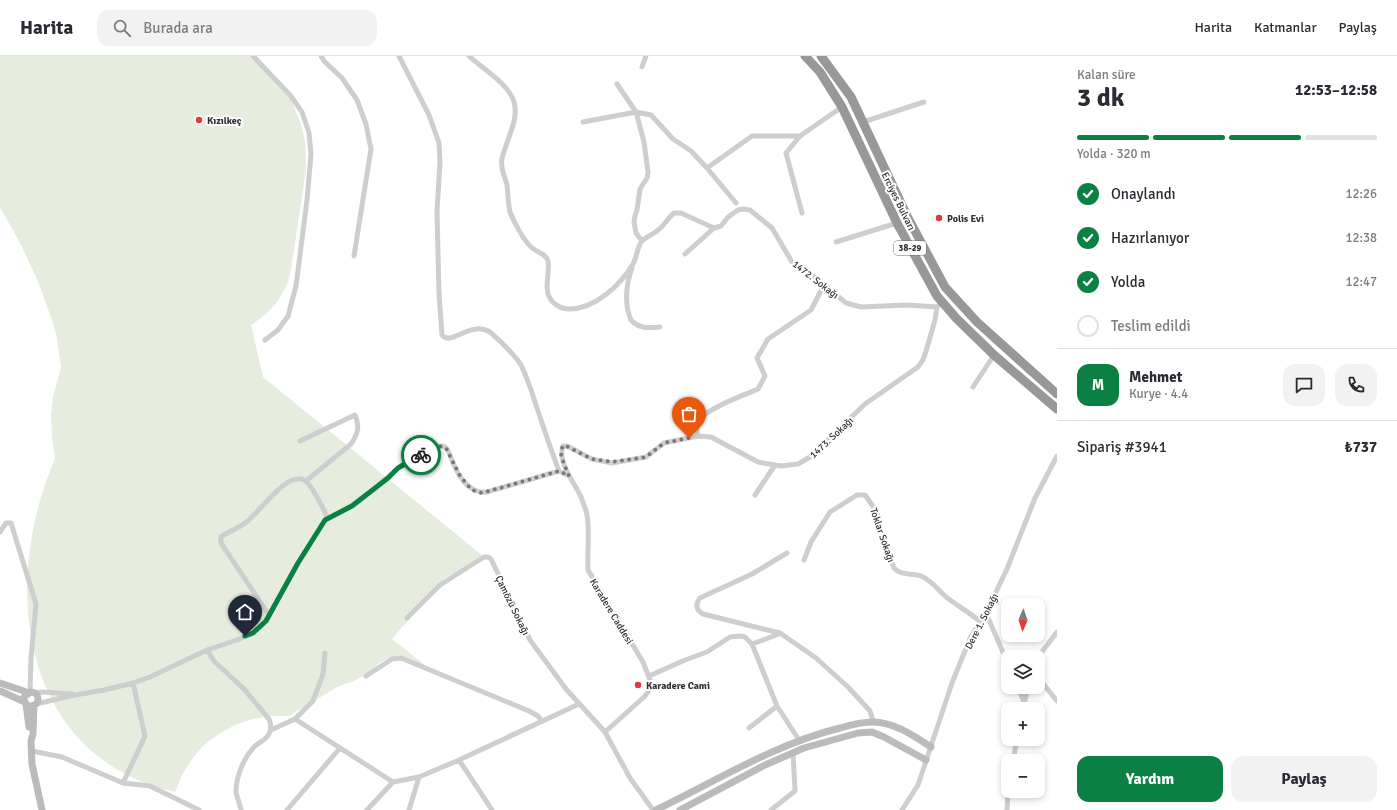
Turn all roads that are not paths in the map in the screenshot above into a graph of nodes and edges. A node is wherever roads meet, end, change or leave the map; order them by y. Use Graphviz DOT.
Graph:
graph roads {
  1 [pos="253,56"];
  2 [pos="321,56"];
  3 [pos="399,56"];
  4 [pos="469,56"];
  5 [pos="646,56"];
  6 [pos="806,56"];
  7 [pos="821,56"];
  8 [pos="642,67"];
  9 [pos="617,84"];
  10 [pos="924,102"];
  11 [pos="842,107"];
  12 [pos="636,112"];
  13 [pos="583,122"];
  14 [pos="863,122"];
  15 [pos="800,136"];
  16 [pos="707,168"];
  17 [pos="736,203"];
  18 [pos="802,213"];
  19 [pos="897,223"];
  20 [pos="714,228"];
  21 [pos="642,241"];
  22 [pos="836,242"];
  23 [pos="685,254"];
  24 [pos="354,256"];
  25 [pos="634,263"];
  26 [pos="824,285"];
  27 [pos="939,305"];
  28 [pos="660,327"];
  29 [pos="265,340"];
  30 [pos="994,355"];
  31 [pos="973,387"];
  32 [pos="1057,394"];
  33 [pos="1057,409"];
  34 [pos="698,436"];
  35 [pos="300,440"];
  36 [pos="1057,456"];
  37 [pos="775,465"];
  38 [pos="559,471"];
  39 [pos="569,476"];
  40 [pos="306,481"];
  41 [pos="755,495"];
  42 [pos="328,518"];
  43 [pos="0,532"];
  44 [pos="787,553"];
  45 [pos="804,560"];
  46 [pos="986,613"];
  47 [pos="270,615"];
  48 [pos="407,618"];
  49 [pos="981,622"];
  50 [pos="1057,632"];
  51 [pos="780,633"];
  52 [pos="752,644"];
  53 [pos="207,650"];
  54 [pos="1002,650"];
  55 [pos="1043,650"];
  56 [pos="325,653"];
  57 [pos="366,676"];
  58 [pos="649,676"];
  59 [pos="0,683"];
  60 [pos="133,683"];
  61 [pos="1045,686"];
  62 [pos="0,690"];
  63 [pos="30,693"];
  64 [pos="1021,694"];
  65 [pos="1026,694"];
  66 [pos="75,695"];
  67 [pos="1057,701"];
  68 [pos="25,702"];
  69 [pos="1024,702"];
  70 [pos="35,704"];
  71 [pos="579,704"];
  72 [pos="777,706"];
  73 [pos="295,719"];
  74 [pos="542,721"];
  75 [pos="873,722"];
  76 [pos="749,728"];
  77 [pos="271,730"];
  78 [pos="605,732"];
  79 [pos="799,740"];
  80 [pos="31,741"];
  81 [pos="931,747"];
  82 [pos="340,748"];
  83 [pos="32,751"];
  84 [pos="793,753"];
  85 [pos="459,760"];
  86 [pos="926,760"];
  87 [pos="419,777"];
  88 [pos="393,782"];
  89 [pos="123,783"];
  90 [pos="1007,800"];
  91 [pos="42,810"];
  92 [pos="199,810"];
  93 [pos="241,810"];
  94 [pos="288,810"];
  95 [pos="367,810"];
  96 [pos="409,810"];
  97 [pos="492,810"];
  98 [pos="653,810"];
  99 [pos="656,810"];
  100 [pos="680,810"];
  101 [pos="771,810"];
  102 [pos="902,810"];
  103 [pos="1004,810"];
  104 [pos="1007,810"];
  1 -- 29 [label="street"];
  2 -- 24 [label="street"];
  3 -- 38 [label="street"];
  4 -- 25 [label="street"];
  5 -- 8 [label="street"];
  6 -- 11 [label="highway, Erciyes Bulvarı / 38-29"];
  7 -- 14 [label="highway, Erciyes Bulvarı / 38-29"];
  9 -- 12 [label="street"];
  10 -- 14 [label="street"];
  11 -- 15 [label="street"];
  11 -- 19 [label="highway, Erciyes Bulvarı / 38-29"];
  12 -- 13 [label="street"];
  12 -- 16 [label="street"];
  12 -- 21 [label="street"];
  14 -- 32 [label="highway, Erciyes Bulvarı / 38-29"];
  15 -- 16 [label="street"];
  15 -- 18 [label="street"];
  16 -- 17 [label="street"];
  19 -- 22 [label="street"];
  19 -- 27 [label="highway, Erciyes Bulvarı / 38-29"];
  20 -- 21 [label="street"];
  20 -- 23 [label="street, 1472. Sokağı"];
  20 -- 26 [label="street, 1472. Sokağı"];
  21 -- 25 [label="street"];
  25 -- 28 [label="street"];
  26 -- 27 [label="street, 1472. Sokağı"];
  26 -- 34 [label="street"];
  27 -- 30 [label="highway, Erciyes Bulvarı / 38-29"];
  27 -- 37 [label="street, 1473. Sokağı"];
  30 -- 31 [label="street"];
  30 -- 33 [label="highway, Erciyes Bulvarı / 38-29"];
  34 -- 37 [label="street, 1473. Sokağı"];
  34 -- 39 [label="street, 1473. Sokağı"];
  35 -- 40 [label="street"];
  36 -- 46 [label="street, Dere 1. Sokağı"];
  37 -- 41 [label="street"];
  38 -- 39 [label="street"];
  38 -- 42 [label="street"];
  39 -- 58 [label="street, Karadere Caddesi"];
  40 -- 42 [label="street"];
  40 -- 47 [label="street"];
  42 -- 47 [label="street"];
  43 -- 63 [label="street"];
  44 -- 51 [label="street"];
  45 -- 49 [label="street, Toklar Sokağı"];
  46 -- 49 [label="street, Dere 1. Sokağı"];
  46 -- 54 [label="street"];
  47 -- 53 [label="street"];
  48 -- 71 [label="street, Çamözü Sokağı"];
  49 -- 81 [label="street, Dere 1. Sokağı"];
  50 -- 55 [label="street"];
  51 -- 52 [label="street"];
  51 -- 75 [label="street"];
  52 -- 58 [label="street"];
  52 -- 72 [label="street"];
  53 -- 60 [label="street"];
  53 -- 77 [label="street"];
  56 -- 73 [label="street"];
  57 -- 74 [label="street"];
  58 -- 78 [label="street"];
  59 -- 63 [label="street"];
  60 -- 66 [label="street"];
  60 -- 89 [label="street"];
  61 -- 67 [label="street"];
  62 -- 68 [label="street"];
  63 -- 66 [label="street"];
  63 -- 68 [label="street"];
  63 -- 70 [label="street"];
  64 -- 69 [label="street"];
  65 -- 69 [label="street"];
  66 -- 70 [label="street"];
  68 -- 70 [label="street"];
  68 -- 80 [label="street"];
  70 -- 80 [label="street"];
  71 -- 74 [label="street"];
  71 -- 78 [label="street, Çamözü Sokağı"];
  72 -- 76 [label="street"];
  72 -- 79 [label="street"];
  73 -- 77 [label="street"];
  73 -- 82 [label="street"];
  74 -- 85 [label="street"];
  75 -- 79 [label="street"];
  75 -- 81 [label="street"];
  77 -- 93 [label="street"];
  78 -- 98 [label="street"];
  79 -- 99 [label="street"];
  80 -- 83 [label="street"];
  81 -- 86 [label="street, Dere 1. Sokağı"];
  82 -- 88 [label="street"];
  82 -- 94 [label="street"];
  83 -- 89 [label="street"];
  83 -- 91 [label="street"];
  84 -- 86 [label="street"];
  84 -- 100 [label="street"];
  84 -- 101 [label="street"];
  85 -- 87 [label="street"];
  85 -- 97 [label="street"];
  86 -- 102 [label="street, Dere 1. Sokağı"];
  87 -- 88 [label="street"];
  87 -- 96 [label="street"];
  88 -- 95 [label="street"];
  89 -- 92 [label="street"];
  90 -- 103 [label="street"];
  90 -- 104 [label="street"];
}
